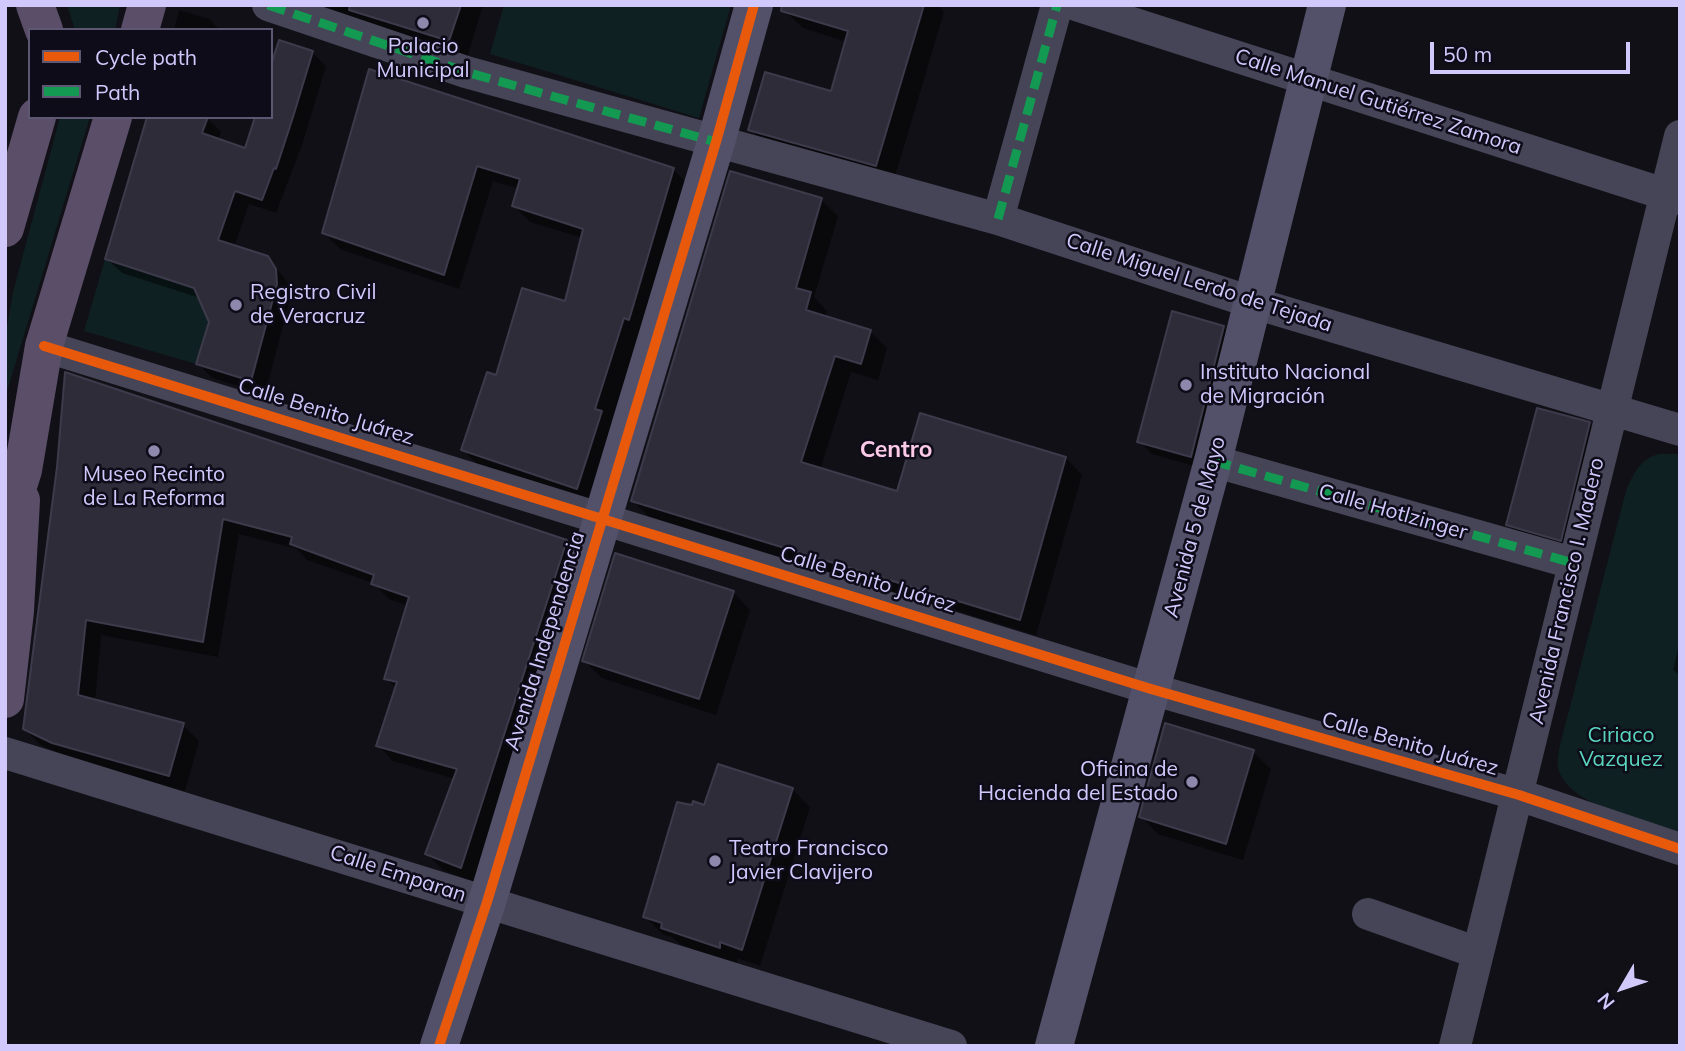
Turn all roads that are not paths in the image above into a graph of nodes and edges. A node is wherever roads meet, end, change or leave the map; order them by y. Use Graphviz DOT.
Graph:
graph roads {
  1 [pos="35,5"];
  2 [pos="147,5"];
  3 [pos="268,5"];
  4 [pos="754,5"];
  5 [pos="1057,5"];
  6 [pos="1076,5"];
  7 [pos="1326,5"];
  8 [pos="43,28"];
  9 [pos="141,28"];
  10 [pos="1308,79"];
  11 [pos="36,119"];
  12 [pos="112,119"];
  13 [pos="1680,136"];
  14 [pos="716,142"];
  15 [pos="1672,197"];
  16 [pos="998,219"];
  17 [pos="5,228"];
  18 [pos="1254,303"];
  19 [pos="44,346"];
  20 [pos="1611,408"];
  21 [pos="1680,430"];
  22 [pos="1213,461"];
  23 [pos="23,470"];
  24 [pos="602,517"];
  25 [pos="5,527"];
  26 [pos="1573,563"];
  27 [pos="1151,690"];
  28 [pos="5,699"];
  29 [pos="5,753"];
  30 [pos="1519,795"];
  31 [pos="1680,849"];
  32 [pos="486,902"];
  33 [pos="1368,914"];
  34 [pos="1478,953"];
  35 [pos="439,1046"];
  36 [pos="951,1046"];
  37 [pos="1054,1046"];
  38 [pos="1455,1046"];
  1 -- 8 [label="main road"];
  2 -- 9 [label="main road"];
  3 -- 14 [label="street, Calle Miguel Lerdo de Tejada"];
  4 -- 14 [label="street, Avenida Independencia"];
  5 -- 16 [label="street"];
  6 -- 10 [label="street, Calle Manuel Gutiérrez Zamora"];
  7 -- 10 [label="street, Avenida 5 de Mayo"];
  10 -- 15 [label="street, Calle Manuel Gutiérrez Zamora"];
  10 -- 18 [label="street, Avenida 5 de Mayo"];
  11 -- 17 [label="main road"];
  12 -- 19 [label="main road"];
  13 -- 15 [label="street, Avenida Francisco I. Madero"];
  14 -- 16 [label="street, Calle Miguel Lerdo de Tejada"];
  14 -- 24 [label="street, Avenida Independencia"];
  15 -- 20 [label="street, Avenida Francisco I. Madero"];
  16 -- 18 [label="street, Calle Miguel Lerdo de Tejada"];
  18 -- 20 [label="street, Calle Miguel Lerdo de Tejada"];
  18 -- 22 [label="street, Avenida 5 de Mayo"];
  19 -- 23 [label="main road"];
  19 -- 24 [label="street, Calle Benito Juárez"];
  20 -- 21 [label="street, Calle Miguel Lerdo de Tejada"];
  20 -- 26 [label="street, Avenida Francisco I. Madero"];
  22 -- 26 [label="street, Calle Hotlzinger"];
  22 -- 27 [label="street, Avenida 5 de Mayo"];
  23 -- 25 [label="main road"];
  23 -- 28 [label="main road"];
  24 -- 27 [label="street, Calle Benito Juárez"];
  24 -- 32 [label="street, Avenida Independencia"];
  26 -- 30 [label="street, Avenida Francisco I. Madero"];
  27 -- 30 [label="street, Calle Benito Juárez"];
  27 -- 37 [label="street, Avenida 5 de Mayo"];
  29 -- 32 [label="street, Calle Emparan"];
  30 -- 31 [label="street, Calle Benito Juárez"];
  30 -- 34 [label="street, Avenida Francisco I. Madero"];
  32 -- 35 [label="street, Avenida Independencia"];
  32 -- 36 [label="street, Calle Emparan"];
  33 -- 34 [label="street"];
  34 -- 38 [label="street, Avenida Francisco I. Madero"];
}
